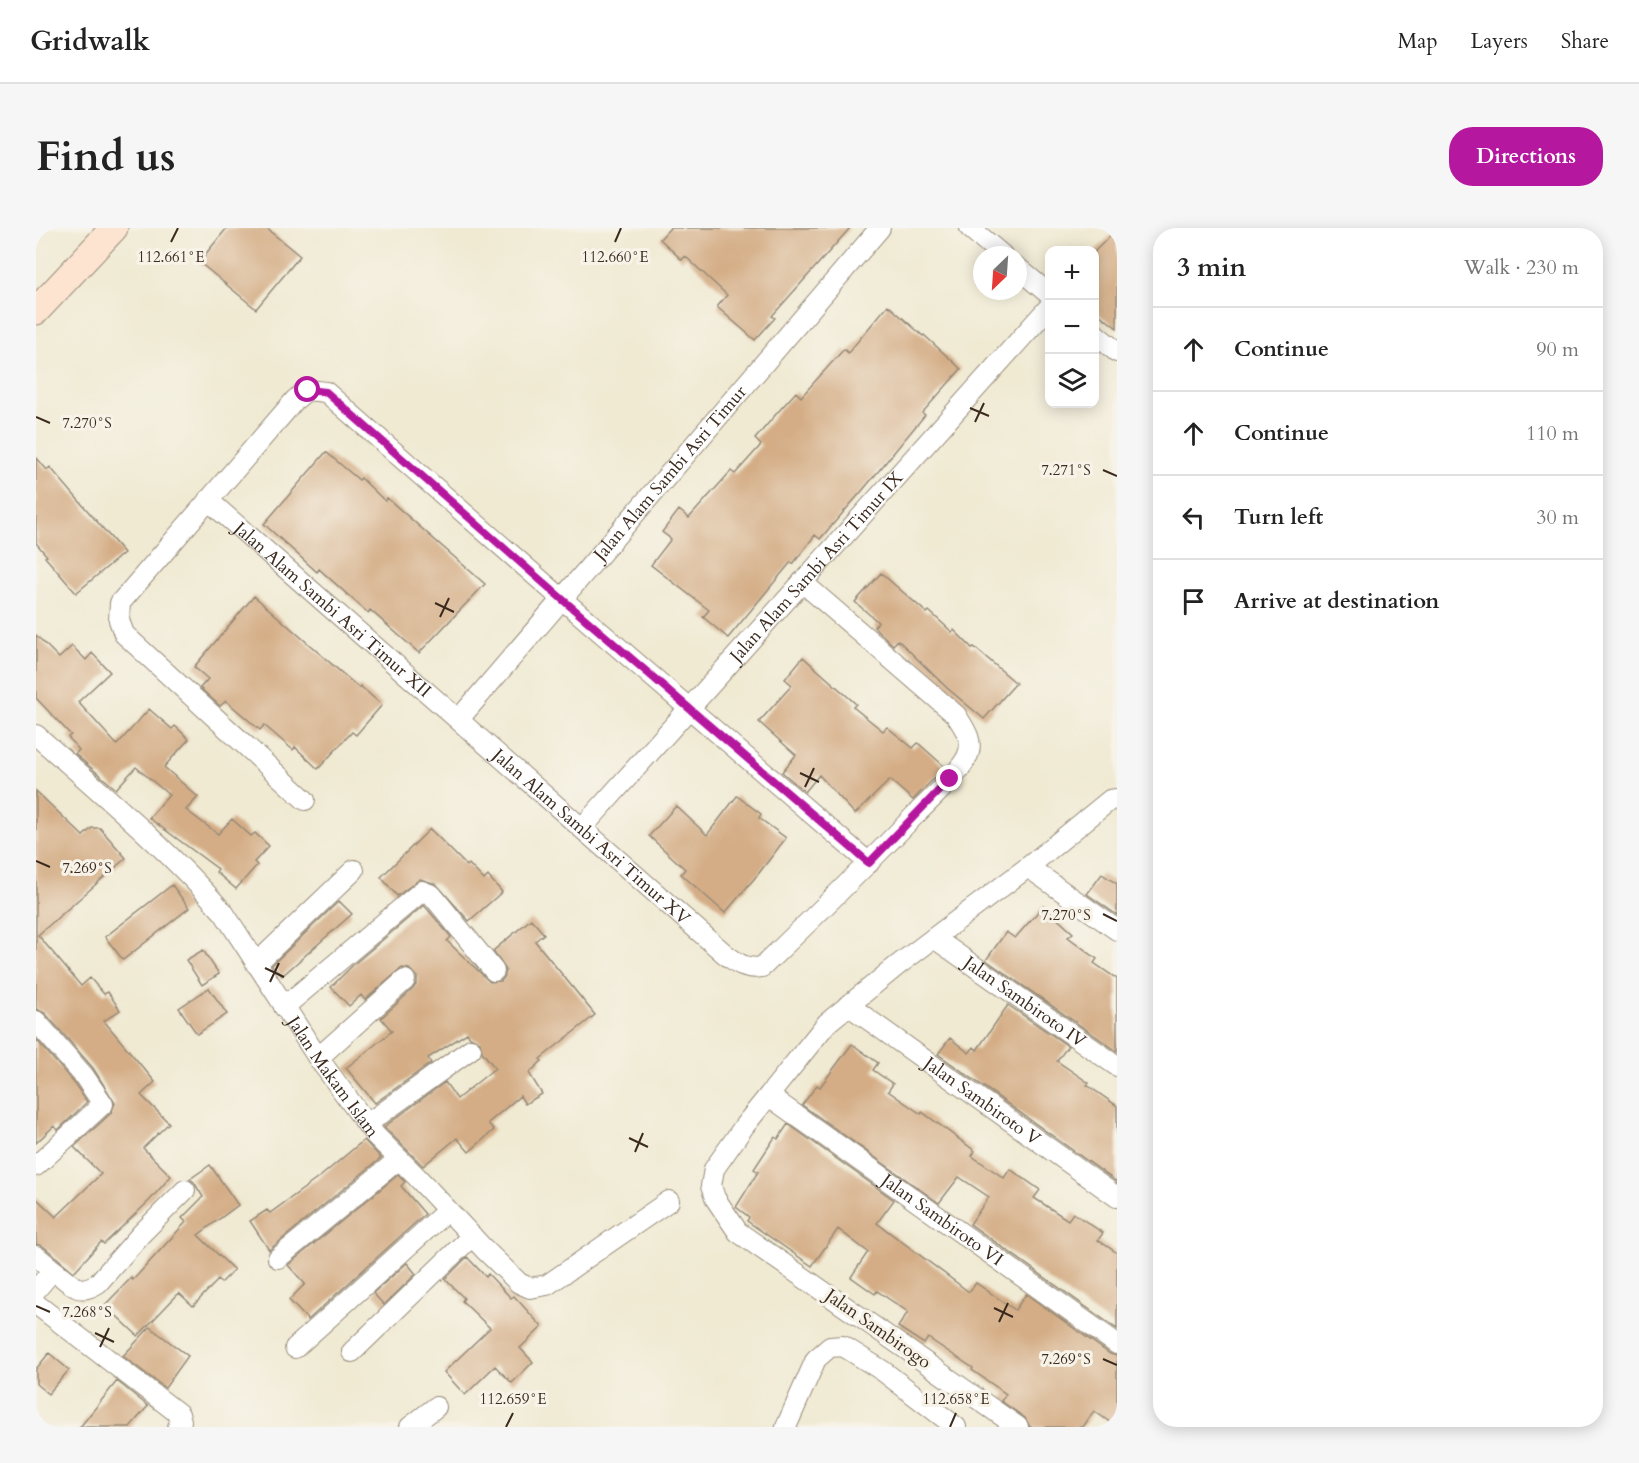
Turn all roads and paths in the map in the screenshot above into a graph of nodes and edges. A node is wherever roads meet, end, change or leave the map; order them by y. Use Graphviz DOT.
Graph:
graph roads {
  1 [pos="114,228"];
  2 [pos="880,228"];
  3 [pos="970,228"];
  4 [pos="991,246"];
  5 [pos="1027,276"];
  6 [pos="1045,291"];
  7 [pos="37,309"];
  8 [pos="1045,312"];
  9 [pos="1099,336"];
  10 [pos="1117,352"];
  11 [pos="208,500"];
  12 [pos="802,582"];
  13 [pos="562,599"];
  14 [pos="689,709"];
  15 [pos="459,719"];
  16 [pos="36,735"];
  17 [pos="1117,799"];
  18 [pos="305,800"];
  19 [pos="582,828"];
  20 [pos="869,863"];
  21 [pos="1028,867"];
  22 [pos="354,870"];
  23 [pos="1117,930"];
  24 [pos="934,938"];
  25 [pos="256,964"];
  26 [pos="494,971"];
  27 [pos="405,980"];
  28 [pos="848,1005"];
  29 [pos="284,1007"];
  30 [pos="36,1021"];
  31 [pos="471,1049"];
  32 [pos="318,1058"];
  33 [pos="1117,1066"];
  34 [pos="769,1096"];
  35 [pos="367,1124"];
  36 [pos="399,1159"];
  37 [pos="36,1166"];
  38 [pos="185,1190"];
  39 [pos="1117,1197"];
  40 [pos="669,1201"];
  41 [pos="448,1210"];
  42 [pos="472,1236"];
  43 [pos="36,1256"];
  44 [pos="278,1258"];
  45 [pos="53,1270"];
  46 [pos="36,1290"];
  47 [pos="36,1304"];
  48 [pos="1117,1344"];
  49 [pos="295,1348"];
  50 [pos="352,1352"];
  51 [pos="436,1407"];
  52 [pos="178,1427"];
  53 [pos="410,1427"];
  54 [pos="786,1427"];
  55 [pos="957,1427"];
  56 [pos="1018,1427"];
  1 -- 7 [label="street"];
  2 -- 13 [label="street, Jalan Alam Sambi Asri Timur"];
  3 -- 4 [label="street"];
  5 -- 6 [label="street"];
  8 -- 12 [label="street, Jalan Alam Sambi Asri Timur IX"];
  9 -- 10 [label="street"];
  11 -- 13 [label="street"];
  11 -- 15 [label="street, Jalan Alam Sambi Asri Timur XII"];
  11 -- 18 [label="street"];
  12 -- 14 [label="street, Jalan Alam Sambi Asri Timur IX"];
  12 -- 20 [label="street, Jalan Alam Sambi Asri Timur XV"];
  13 -- 14 [label="street"];
  13 -- 15 [label="street, Jalan Alam Sambi Asri Timur"];
  14 -- 19 [label="street, Jalan Alam Sambi Asri Timur IX"];
  14 -- 20 [label="street"];
  15 -- 19 [label="street, Jalan Alam Sambi Asri Timur XV"];
  16 -- 25 [label="street, Jalan Makam Islam"];
  17 -- 21 [label="street"];
  19 -- 20 [label="street, Jalan Alam Sambi Asri Timur XV"];
  21 -- 23 [label="street"];
  21 -- 24 [label="street"];
  22 -- 25 [label="street"];
  24 -- 28 [label="street"];
  24 -- 33 [label="street, Jalan Sambiroto IV"];
  25 -- 29 [label="street, Jalan Makam Islam"];
  26 -- 29 [label="street"];
  27 -- 32 [label="street"];
  28 -- 34 [label="street"];
  28 -- 39 [label="street, Jalan Sambiroto V"];
  29 -- 32 [label="street, Jalan Makam Islam"];
  30 -- 37 [label="street"];
  31 -- 35 [label="street"];
  32 -- 35 [label="street, Jalan Makam Islam"];
  34 -- 48 [label="street, Jalan Sambiroto VI"];
  34 -- 56 [label="street, Jalan Sambirogo"];
  35 -- 36 [label="street, Jalan Makam Islam"];
  36 -- 41 [label="street, Jalan Makam Islam"];
  36 -- 44 [label="street"];
  38 -- 45 [label="street"];
  40 -- 42 [label="street, Jalan Makam Islam"];
  41 -- 42 [label="street, Jalan Makam Islam"];
  41 -- 49 [label="street"];
  42 -- 50 [label="street"];
  43 -- 45 [label="street"];
  45 -- 46 [label="street"];
  47 -- 52 [label="street"];
  51 -- 53 [label="street"];
  54 -- 55 [label="street"];
}
